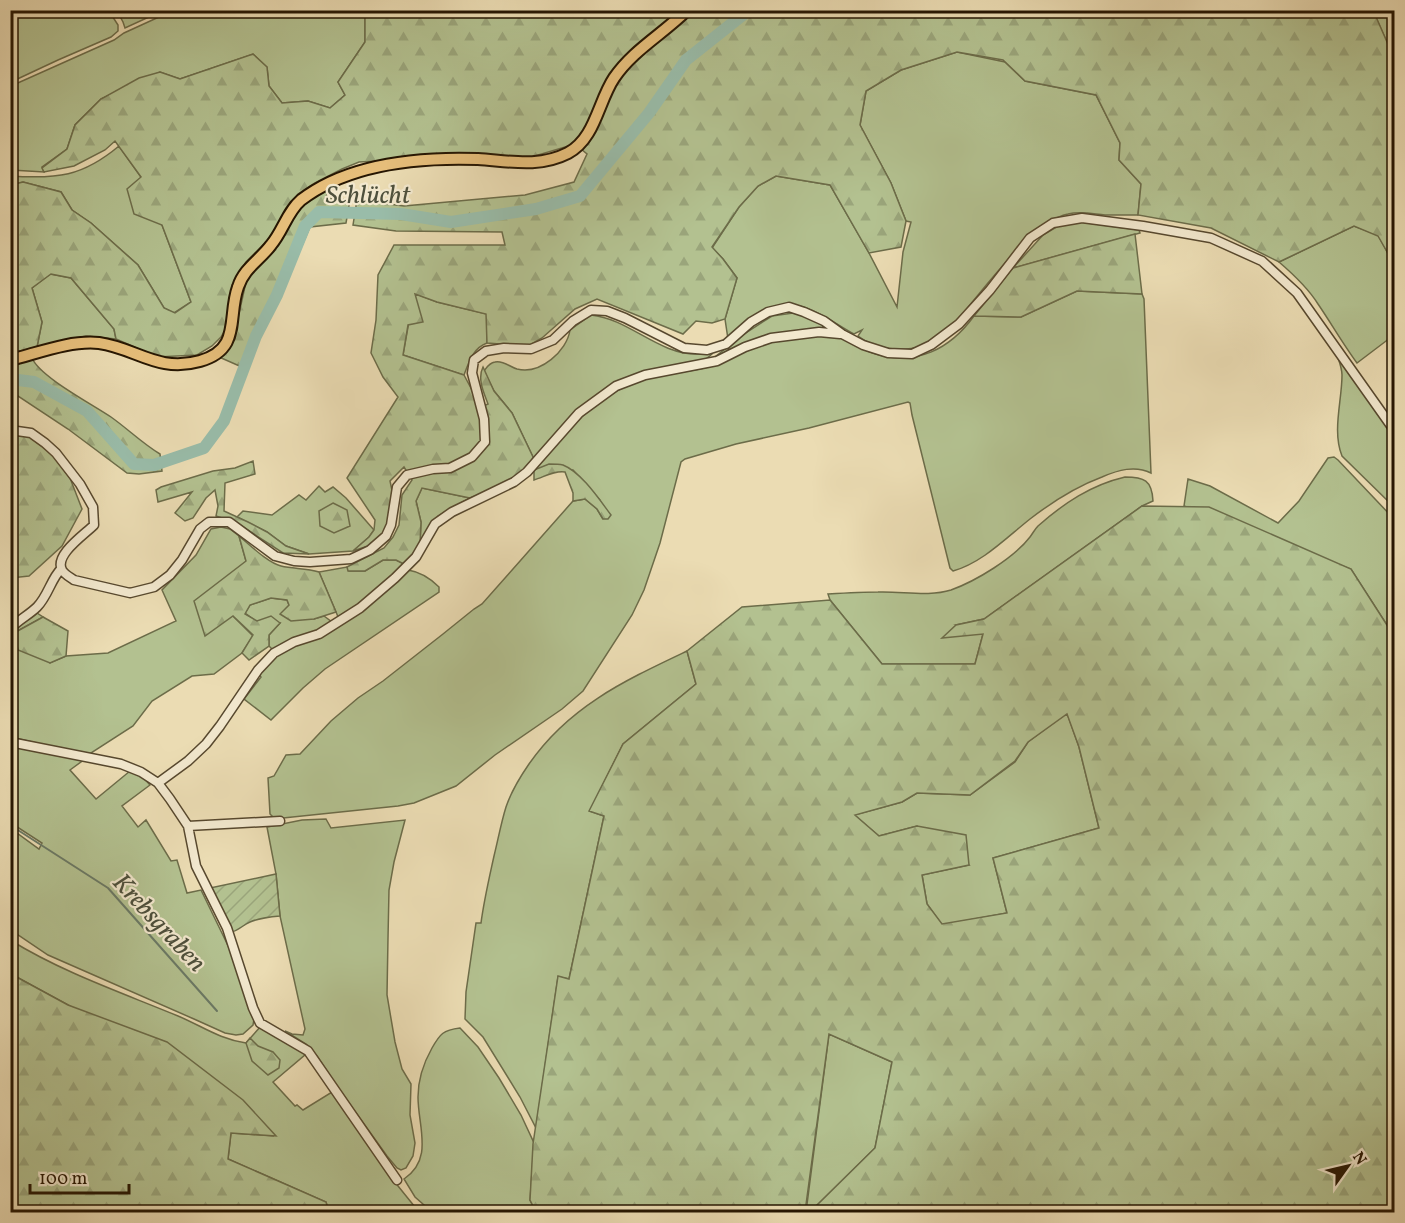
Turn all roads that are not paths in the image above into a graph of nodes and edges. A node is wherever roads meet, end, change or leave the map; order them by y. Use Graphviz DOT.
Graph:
graph roads {
  1 [pos="687,10"];
  2 [pos="842,334"];
  3 [pos="10,360"];
  4 [pos="10,430"];
  5 [pos="1395,430"];
  6 [pos="61,569"];
  7 [pos="10,629"];
  8 [pos="10,742"];
  9 [pos="158,783"];
  10 [pos="279,821"];
  11 [pos="188,826"];
  12 [pos="397,1180"];
  1 -- 3 [label="main road"];
  2 -- 5 [label="street"];
  2 -- 6 [label="street"];
  2 -- 9 [label="street"];
  4 -- 6 [label="street"];
  6 -- 7 [label="street"];
  8 -- 9 [label="street"];
  9 -- 11 [label="street"];
  10 -- 11 [label="street"];
  11 -- 12 [label="street"];
}
